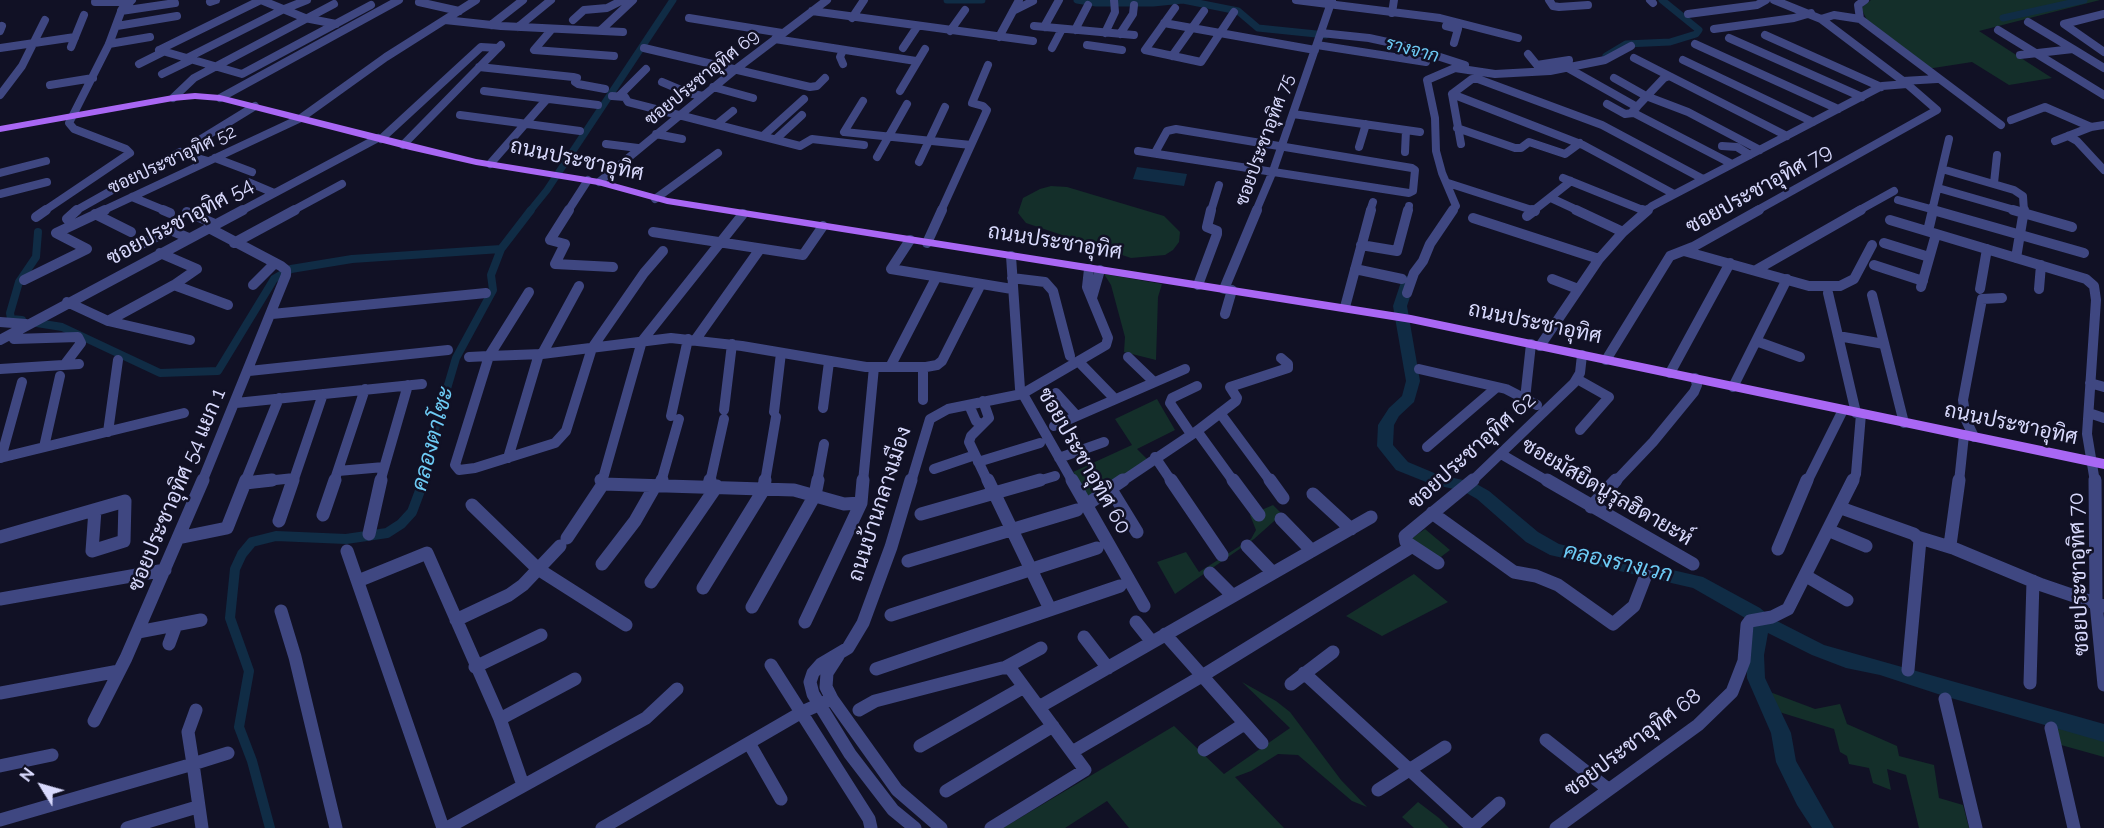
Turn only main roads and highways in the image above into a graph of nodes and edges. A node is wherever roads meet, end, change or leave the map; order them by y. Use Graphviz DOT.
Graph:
graph roads {
  1 [pos="0,129"];
  2 [pos="2098,463"];
  1 -- 2 [label="main road, ถนนประชาอุทิศ"];
}
